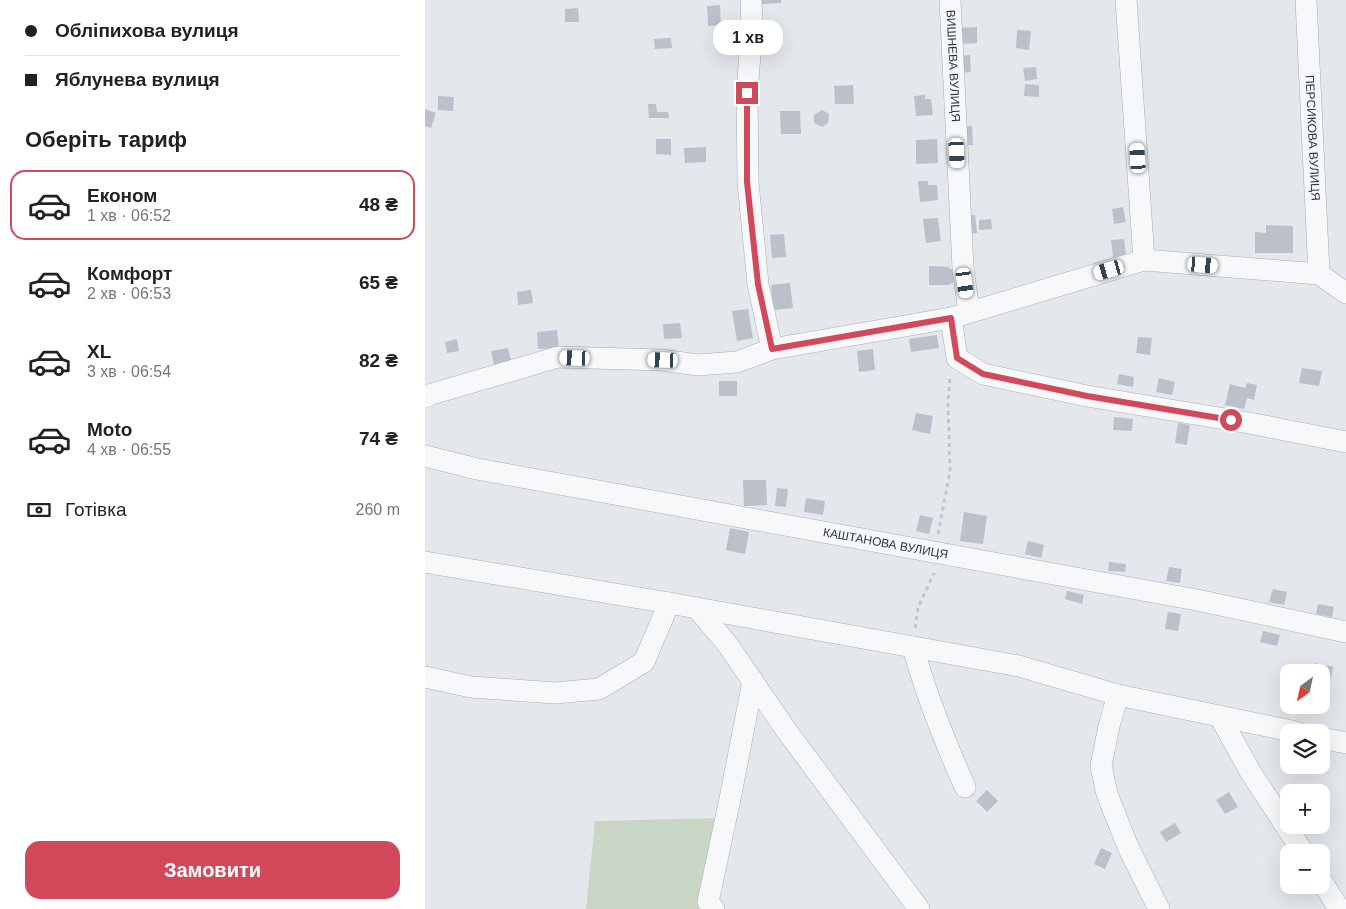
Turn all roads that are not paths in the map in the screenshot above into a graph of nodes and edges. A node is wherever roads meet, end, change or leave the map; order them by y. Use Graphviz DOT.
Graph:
graph roads {
  1 [pos="751,0"];
  2 [pos="950,0"];
  3 [pos="1126,0"];
  4 [pos="1306,0"];
  5 [pos="1144,260"];
  6 [pos="1319,274"];
  7 [pos="1346,294"];
  8 [pos="960,315"];
  9 [pos="772,349"];
  10 [pos="425,397"];
  11 [pos="1346,442"];
  12 [pos="425,456"];
  13 [pos="425,562"];
  14 [pos="669,603"];
  15 [pos="697,608"];
  16 [pos="1346,632"];
  17 [pos="913,647"];
  18 [pos="425,678"];
  19 [pos="753,681"];
  20 [pos="1118,695"];
  21 [pos="1220,717"];
  22 [pos="1280,729"];
  23 [pos="1330,740"];
  24 [pos="1346,743"];
  25 [pos="965,787"];
  26 [pos="1298,844"];
  27 [pos="1330,894"];
  28 [pos="714,909"];
  29 [pos="919,909"];
  30 [pos="1159,909"];
  31 [pos="1339,909"];
  1 -- 9 [label="street"];
  2 -- 8 [label="street, ВИШНЕВА ВУЛИЦЯ"];
  3 -- 5 [label="street"];
  4 -- 6 [label="street, ПЕРСИКОВА ВУЛИЦЯ"];
  5 -- 6 [label="street"];
  5 -- 8 [label="street"];
  6 -- 7 [label="street"];
  8 -- 9 [label="street"];
  8 -- 11 [label="street, ВИШНЕВА ВУЛИЦЯ"];
  9 -- 10 [label="street"];
  12 -- 16 [label="street, КАШТАНОВА ВУЛИЦЯ"];
  13 -- 14 [label="street"];
  14 -- 15 [label="street"];
  14 -- 18 [label="street"];
  15 -- 17 [label="street"];
  15 -- 19 [label="street"];
  17 -- 20 [label="street"];
  17 -- 25 [label="street"];
  19 -- 28 [label="street"];
  19 -- 29 [label="street"];
  20 -- 21 [label="street"];
  20 -- 30 [label="street"];
  21 -- 22 [label="street"];
  21 -- 26 [label="street"];
  23 -- 24 [label="street"];
  27 -- 31 [label="street"];
}
